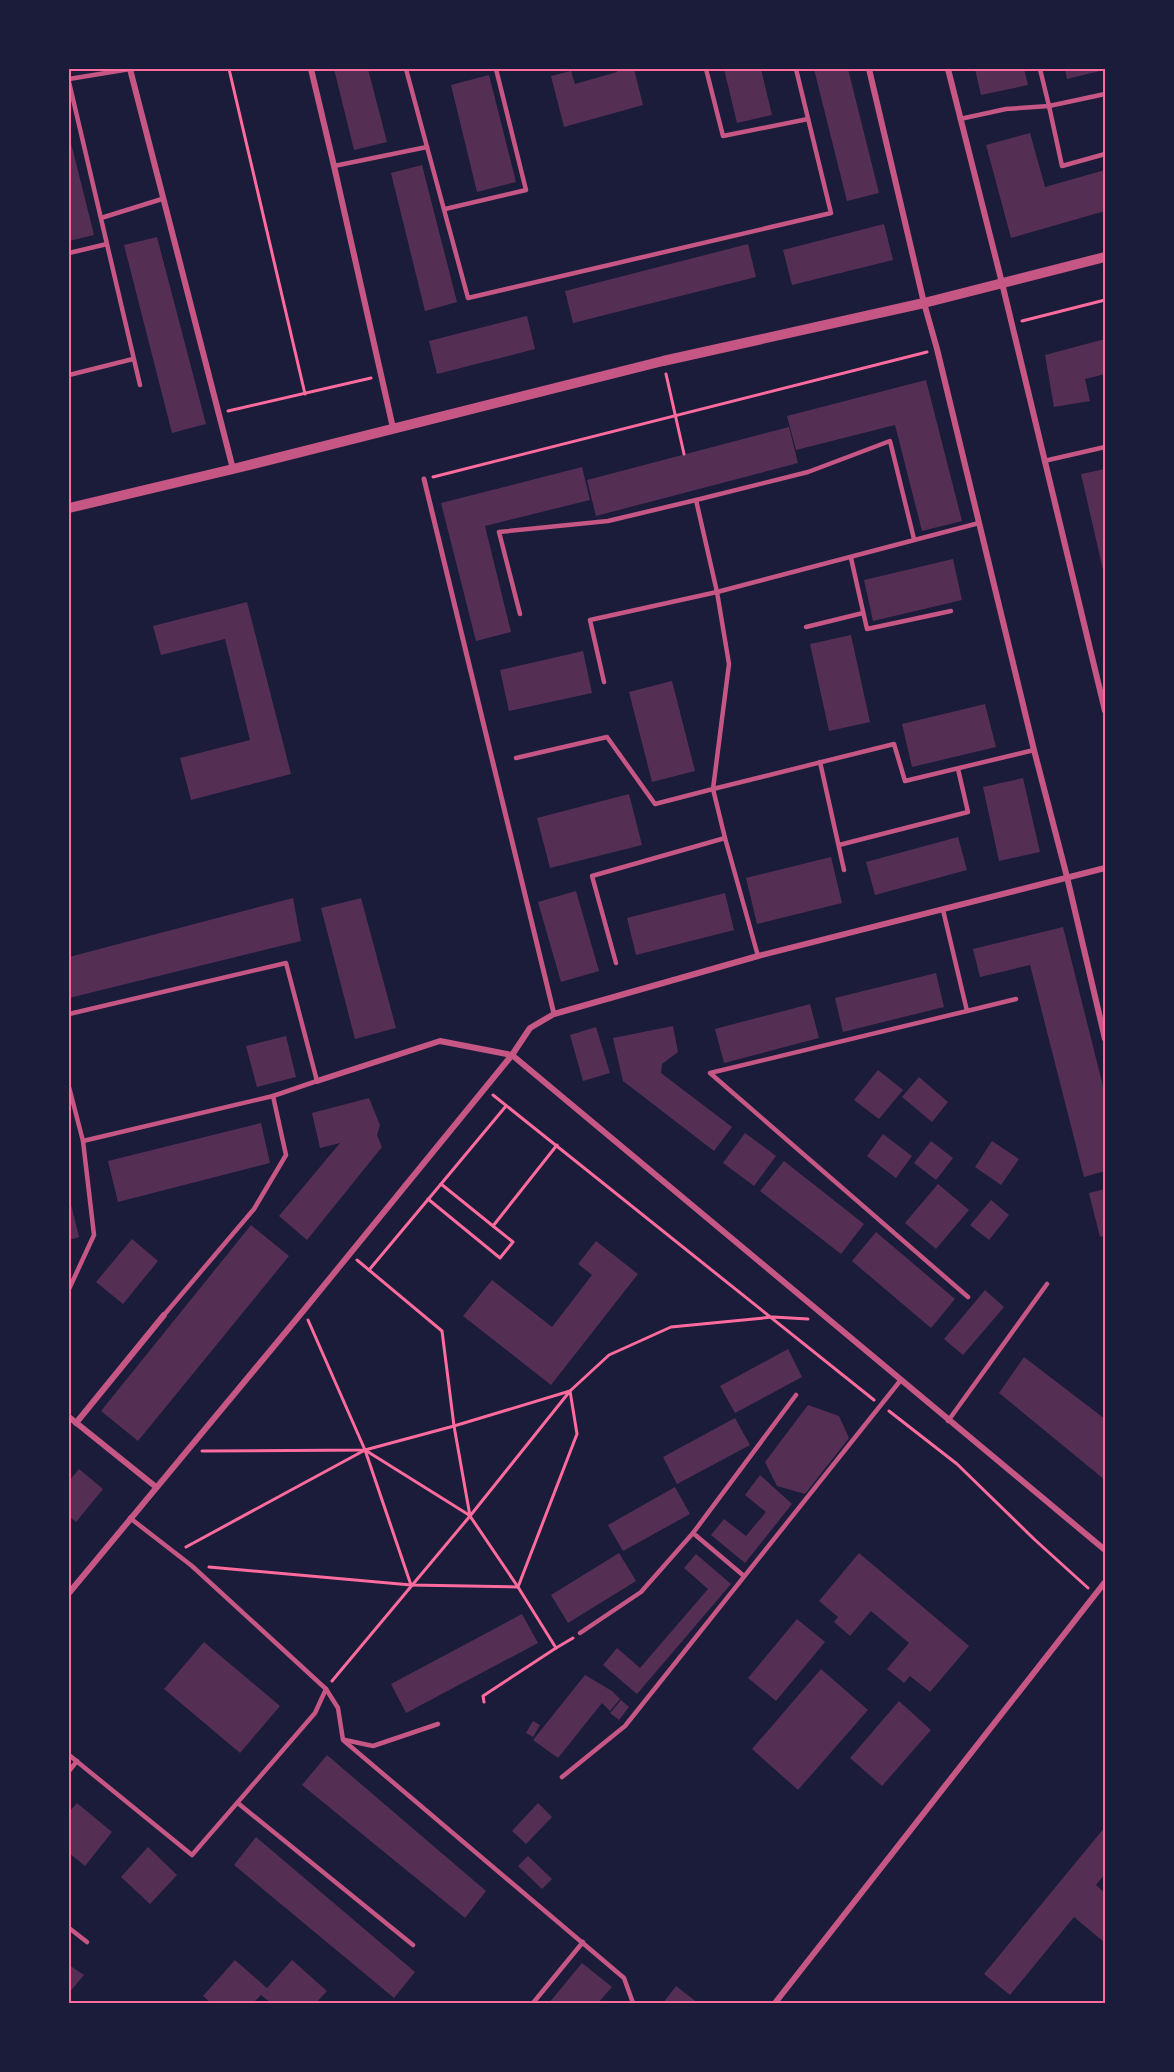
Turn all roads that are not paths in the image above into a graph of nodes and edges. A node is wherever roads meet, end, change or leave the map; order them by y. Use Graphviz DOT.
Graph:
graph roads {
  1 [pos="130,69"];
  2 [pos="311,69"];
  3 [pos="406,69"];
  4 [pos="496,69"];
  5 [pos="706,69"];
  6 [pos="796,69"];
  7 [pos="869,69"];
  8 [pos="948,69"];
  9 [pos="1040,69"];
  10 [pos="69,81"];
  11 [pos="1105,94"];
  12 [pos="1049,106"];
  13 [pos="808,119"];
  14 [pos="960,119"];
  15 [pos="427,147"];
  16 [pos="1105,154"];
  17 [pos="334,166"];
  18 [pos="162,200"];
  19 [pos="445,209"];
  20 [pos="101,218"];
  21 [pos="107,244"];
  22 [pos="69,253"];
  23 [pos="1105,257"];
  24 [pos="1002,283"];
  25 [pos="924,303"];
  26 [pos="133,358"];
  27 [pos="69,375"];
  28 [pos="140,385"];
  29 [pos="393,428"];
  30 [pos="1105,447"];
  31 [pos="1044,461"];
  32 [pos="233,470"];
  33 [pos="424,480"];
  34 [pos="696,500"];
  35 [pos="69,508"];
  36 [pos="979,523"];
  37 [pos="914,539"];
  38 [pos="851,558"];
  39 [pos="717,592"];
  40 [pos="951,611"];
  41 [pos="863,613"];
  42 [pos="520,614"];
  43 [pos="806,627"];
  44 [pos="604,682"];
  45 [pos="1105,711"];
  46 [pos="1034,750"];
  47 [pos="516,758"];
  48 [pos="820,762"];
  49 [pos="958,768"];
  50 [pos="713,789"];
  51 [pos="725,838"];
  52 [pos="839,845"];
  53 [pos="1105,868"];
  54 [pos="844,870"];
  55 [pos="1067,877"];
  56 [pos="943,910"];
  57 [pos="758,956"];
  58 [pos="616,963"];
  59 [pos="1017,999"];
  60 [pos="967,1011"];
  61 [pos="69,1014"];
  62 [pos="554,1014"];
  63 [pos="1105,1039"];
  64 [pos="512,1055"];
  65 [pos="317,1081"];
  66 [pos="69,1087"];
  67 [pos="273,1096"];
  68 [pos="83,1142"];
  69 [pos="1047,1284"];
  70 [pos="69,1290"];
  71 [pos="968,1297"];
  72 [pos="164,1315"];
  73 [pos="900,1381"];
  74 [pos="796,1395"];
  75 [pos="69,1417"];
  76 [pos="948,1421"];
  77 [pos="76,1423"];
  78 [pos="156,1487"];
  79 [pos="130,1518"];
  80 [pos="693,1533"];
  81 [pos="1105,1550"];
  82 [pos="744,1576"];
  83 [pos="1105,1582"];
  84 [pos="69,1593"];
  85 [pos="580,1633"];
  86 [pos="326,1689"];
  87 [pos="438,1725"];
  88 [pos="343,1740"];
  89 [pos="69,1755"];
  90 [pos="77,1761"];
  91 [pos="69,1771"];
  92 [pos="562,1777"];
  93 [pos="239,1804"];
  94 [pos="69,1928"];
  95 [pos="87,1942"];
  96 [pos="583,1942"];
  97 [pos="413,1945"];
  98 [pos="533,2003"];
  99 [pos="633,2003"];
  100 [pos="775,2003"];
  1 -- 10 [label="lane"];
  1 -- 18 [label="street"];
  2 -- 17 [label="street"];
  3 -- 15 [label="lane"];
  4 -- 19 [label="lane"];
  5 -- 13 [label="lane"];
  6 -- 13 [label="lane"];
  7 -- 25 [label="street"];
  8 -- 14 [label="street"];
  9 -- 12 [label="lane"];
  10 -- 20 [label="lane"];
  11 -- 12 [label="lane"];
  12 -- 14 [label="lane"];
  12 -- 16 [label="lane"];
  13 -- 19 [label="lane"];
  14 -- 24 [label="street"];
  15 -- 17 [label="lane"];
  15 -- 19 [label="lane"];
  17 -- 29 [label="street"];
  18 -- 20 [label="lane"];
  18 -- 32 [label="street"];
  20 -- 21 [label="lane"];
  21 -- 22 [label="lane"];
  21 -- 26 [label="lane"];
  23 -- 24 [label="street"];
  24 -- 25 [label="street"];
  24 -- 31 [label="street"];
  25 -- 29 [label="street"];
  25 -- 36 [label="street"];
  26 -- 27 [label="lane"];
  26 -- 28 [label="lane"];
  29 -- 32 [label="street"];
  30 -- 31 [label="lane"];
  31 -- 45 [label="street"];
  32 -- 35 [label="street"];
  33 -- 62 [label="street"];
  34 -- 37 [label="lane"];
  34 -- 39 [label="lane"];
  34 -- 42 [label="lane"];
  36 -- 37 [label="lane"];
  36 -- 46 [label="street"];
  37 -- 38 [label="lane"];
  38 -- 39 [label="lane"];
  38 -- 41 [label="lane"];
  39 -- 44 [label="lane"];
  39 -- 50 [label="lane"];
  40 -- 41 [label="lane"];
  41 -- 43 [label="lane"];
  46 -- 49 [label="lane"];
  46 -- 55 [label="street"];
  47 -- 50 [label="lane"];
  48 -- 49 [label="lane"];
  48 -- 50 [label="lane"];
  48 -- 52 [label="lane"];
  49 -- 52 [label="lane"];
  50 -- 51 [label="lane"];
  51 -- 57 [label="lane"];
  51 -- 58 [label="lane"];
  52 -- 54 [label="lane"];
  53 -- 55 [label="street"];
  55 -- 56 [label="street"];
  55 -- 63 [label="street"];
  56 -- 57 [label="street"];
  56 -- 60 [label="lane"];
  57 -- 62 [label="street"];
  59 -- 60 [label="lane"];
  60 -- 71 [label="lane"];
  61 -- 65 [label="lane"];
  62 -- 64 [label="street"];
  64 -- 65 [label="street"];
  64 -- 73 [label="street"];
  64 -- 78 [label="street"];
  65 -- 67 [label="lane"];
  66 -- 68 [label="lane"];
  67 -- 68 [label="lane"];
  67 -- 72 [label="lane"];
  68 -- 70 [label="lane"];
  69 -- 76 [label="lane"];
  72 -- 77 [label="street"];
  73 -- 76 [label="street"];
  73 -- 82 [label="lane"];
  74 -- 80 [label="lane"];
  75 -- 77 [label="street"];
  76 -- 81 [label="street"];
  77 -- 78 [label="street"];
  78 -- 79 [label="street"];
  79 -- 84 [label="street"];
  79 -- 86 [label="lane"];
  80 -- 82 [label="lane"];
  80 -- 85 [label="lane"];
  82 -- 92 [label="lane"];
  83 -- 100 [label="street"];
  86 -- 88 [label="lane"];
  86 -- 93 [label="lane"];
  87 -- 88 [label="lane"];
  88 -- 96 [label="lane"];
  89 -- 90 [label="lane"];
  90 -- 91 [label="lane"];
  90 -- 93 [label="lane"];
  93 -- 97 [label="lane"];
  94 -- 95 [label="lane"];
  96 -- 98 [label="lane"];
  96 -- 99 [label="lane"];
}
